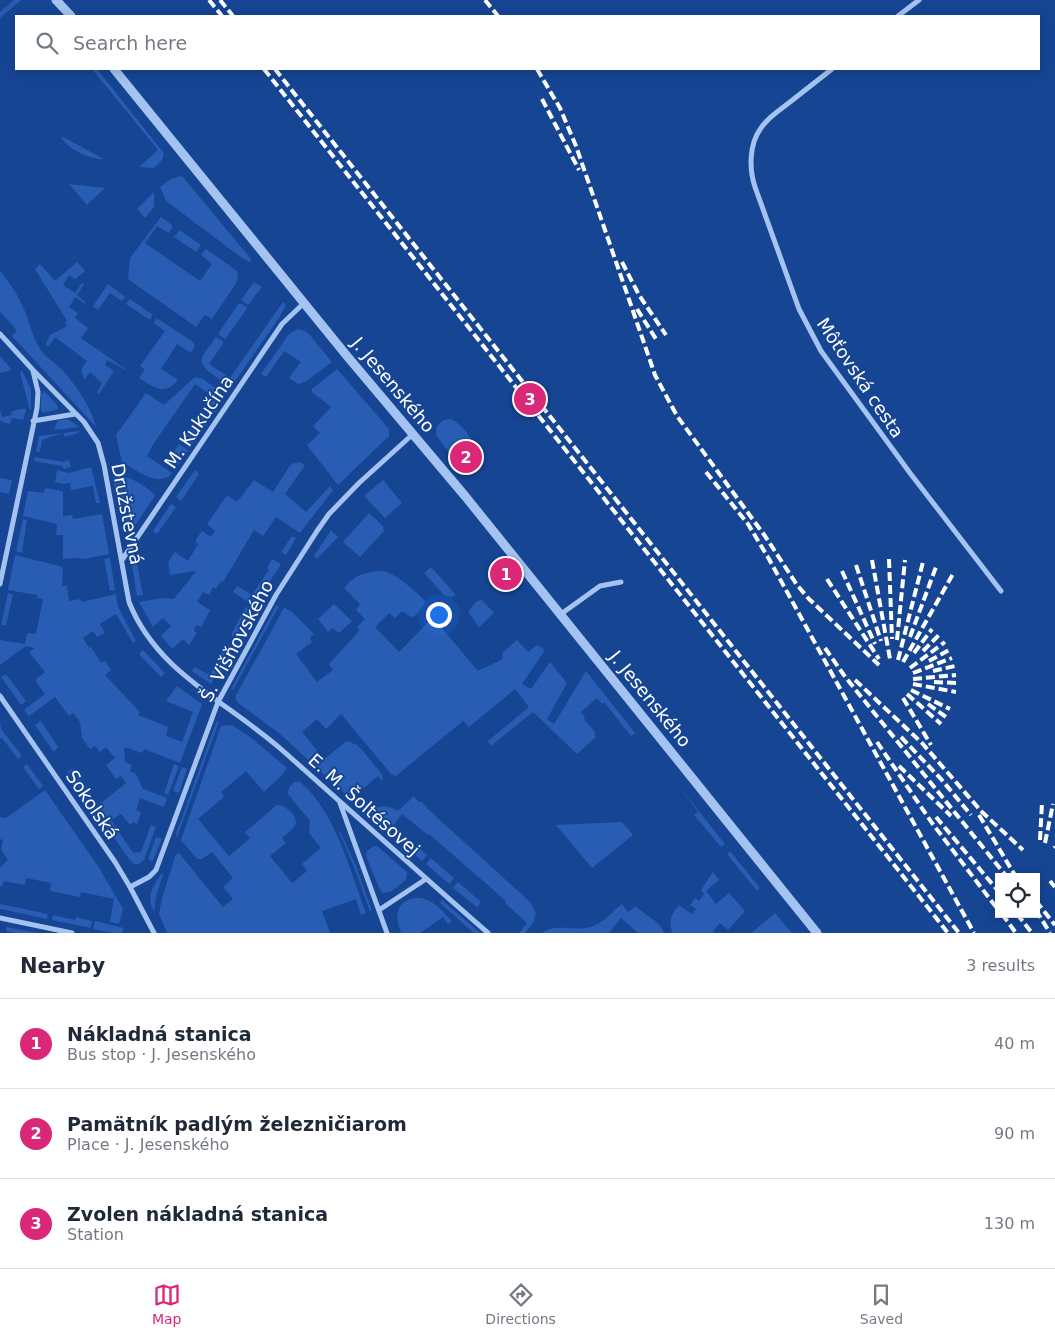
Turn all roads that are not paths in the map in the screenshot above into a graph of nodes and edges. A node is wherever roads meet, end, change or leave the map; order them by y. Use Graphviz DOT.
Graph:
graph roads {
  1 [pos="56,0"];
  2 [pos="919,0"];
  3 [pos="70,15"];
  4 [pos="899,15"];
  5 [pos="115,70"];
  6 [pos="831,70"];
  7 [pos="304,303"];
  8 [pos="0,334"];
  9 [pos="32,370"];
  10 [pos="75,414"];
  11 [pos="34,421"];
  12 [pos="413,434"];
  13 [pos="122,560"];
  14 [pos="621,582"];
  15 [pos="0,584"];
  16 [pos="1001,590"];
  17 [pos="561,614"];
  18 [pos="0,697"];
  19 [pos="218,702"];
  20 [pos="340,802"];
  21 [pos="426,879"];
  22 [pos="130,887"];
  23 [pos="379,910"];
  24 [pos="0,918"];
  25 [pos="72,933"];
  26 [pos="154,933"];
  27 [pos="387,933"];
  28 [pos="488,933"];
  29 [pos="817,933"];
  1 -- 3 [label="street"];
  2 -- 4 [label="street"];
  5 -- 7 [label="street, J. Jesenského"];
  6 -- 16 [label="street, Môťovská cesta"];
  7 -- 12 [label="street, J. Jesenského"];
  7 -- 13 [label="street, M. Kukučína"];
  8 -- 9 [label="street, Družstevná"];
  9 -- 10 [label="street, Družstevná"];
  9 -- 11 [label="street"];
  10 -- 11 [label="street"];
  10 -- 13 [label="street, Družstevná"];
  11 -- 15 [label="street"];
  12 -- 17 [label="street, J. Jesenského"];
  12 -- 19 [label="street, Š. Višňovského"];
  13 -- 19 [label="street, Družstevná"];
  14 -- 17 [label="street"];
  17 -- 29 [label="street, J. Jesenského"];
  18 -- 22 [label="street, Sokolská"];
  19 -- 20 [label="street, E. M. Šoltésovej"];
  19 -- 22 [label="street, Š. Višňovského"];
  20 -- 21 [label="street, E. M. Šoltésovej"];
  20 -- 23 [label="street"];
  21 -- 23 [label="street"];
  21 -- 28 [label="street, E. M. Šoltésovej"];
  22 -- 26 [label="street, Sokolská"];
  23 -- 27 [label="street"];
  24 -- 25 [label="street"];
}
